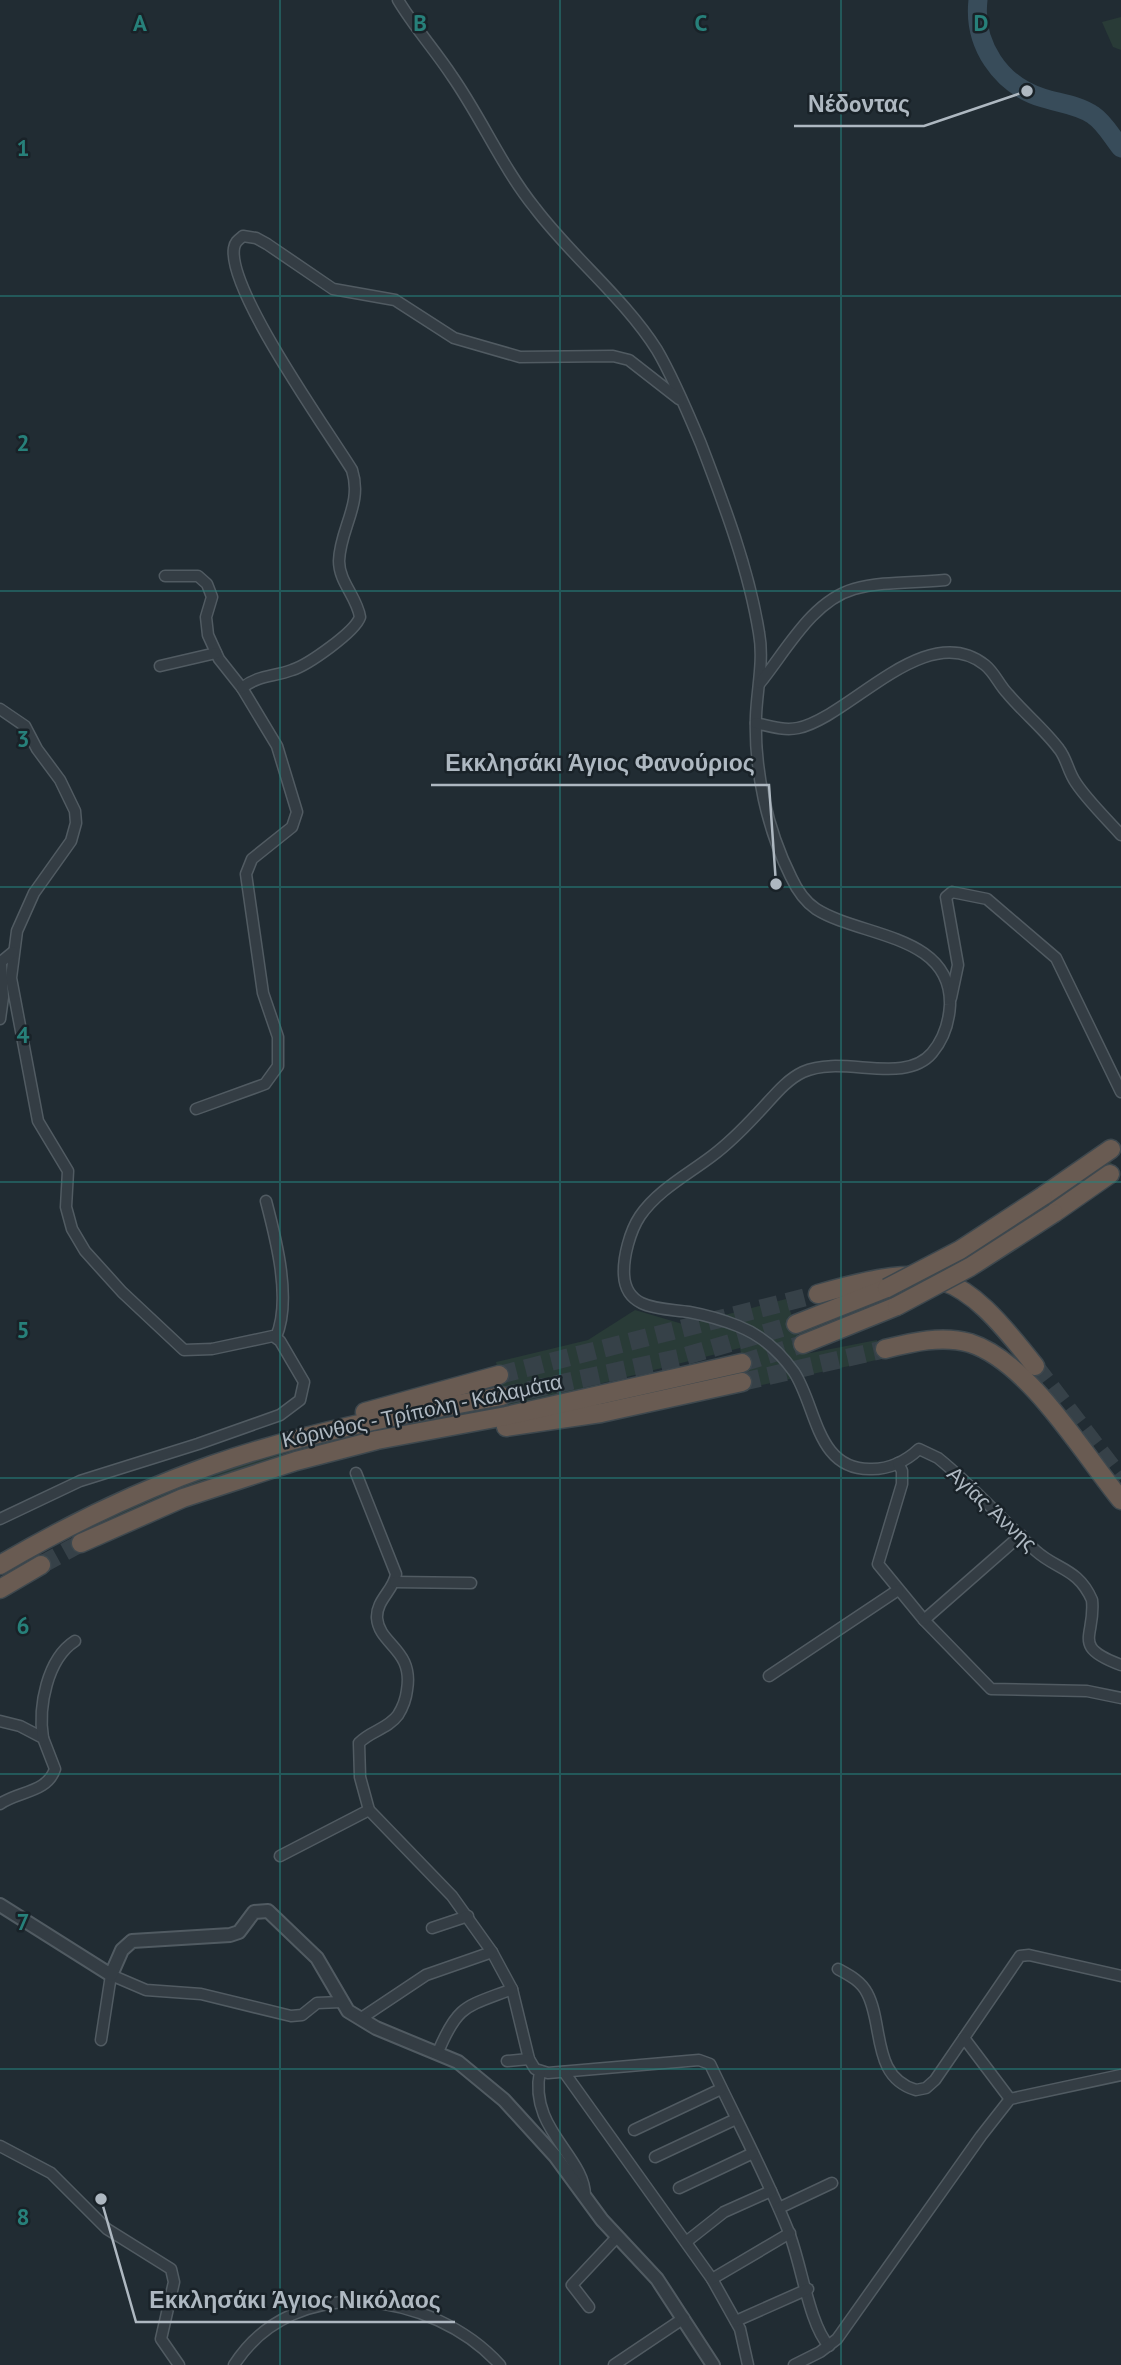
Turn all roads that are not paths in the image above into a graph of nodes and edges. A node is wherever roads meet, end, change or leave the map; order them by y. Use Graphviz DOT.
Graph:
graph roads {
  1 [pos="398,0"];
  2 [pos="680,400"];
  3 [pos="165,576"];
  4 [pos="945,580"];
  5 [pos="216,653"];
  6 [pos="160,666"];
  7 [pos="760,683"];
  8 [pos="242,688"];
  9 [pos="0,709"];
  10 [pos="756,723"];
  11 [pos="1121,835"];
  12 [pos="13,952"];
  13 [pos="950,1000"];
  14 [pos="0,1019"];
  15 [pos="1121,1092"];
  16 [pos="196,1109"];
  17 [pos="1111,1149"];
  18 [pos="1110,1174"];
  19 [pos="266,1201"];
  20 [pos="818,1294"];
  21 [pos="796,1324"];
  22 [pos="276,1337"];
  23 [pos="803,1343"];
  24 [pos="885,1349"];
  25 [pos="742,1363"];
  26 [pos="1035,1366"];
  27 [pos="499,1375"];
  28 [pos="742,1382"];
  29 [pos="502,1396"];
  30 [pos="250,1452"];
  31 [pos="296,1461"];
  32 [pos="898,1463"];
  33 [pos="356,1473"];
  34 [pos="1121,1500"];
  35 [pos="0,1519"];
  36 [pos="1021,1535"];
  37 [pos="81,1543"];
  38 [pos="0,1565"];
  39 [pos="41,1565"];
  40 [pos="395,1582"];
  41 [pos="471,1583"];
  42 [pos="0,1589"];
  43 [pos="898,1590"];
  44 [pos="924,1620"];
  45 [pos="75,1641"];
  46 [pos="1121,1665"];
  47 [pos="769,1676"];
  48 [pos="1121,1699"];
  49 [pos="0,1721"];
  50 [pos="43,1738"];
  51 [pos="0,1804"];
  52 [pos="369,1810"];
  53 [pos="281,1856"];
  54 [pos="0,1905"];
  55 [pos="468,1916"];
  56 [pos="432,1928"];
  57 [pos="492,1952"];
  58 [pos="838,1969"];
  59 [pos="111,1975"];
  60 [pos="1121,1976"];
  61 [pos="512,1989"];
  62 [pos="341,2002"];
  63 [pos="360,2019"];
  64 [pos="964,2038"];
  65 [pos="101,2040"];
  66 [pos="438,2052"];
  67 [pos="529,2059"];
  68 [pos="507,2061"];
  69 [pos="540,2071"];
  70 [pos="564,2072"];
  71 [pos="1121,2075"];
  72 [pos="721,2088"];
  73 [pos="1010,2099"];
  74 [pos="736,2119"];
  75 [pos="634,2130"];
  76 [pos="0,2146"];
  77 [pos="753,2153"];
  78 [pos="654,2157"];
  79 [pos="832,2183"];
  80 [pos="679,2188"];
  81 [pos="771,2190"];
  82 [pos="585,2197"];
  83 [pos="779,2208"];
  84 [pos="790,2233"];
  85 [pos="617,2237"];
  86 [pos="686,2242"];
  87 [pos="712,2278"];
  88 [pos="808,2289"];
  89 [pos="589,2307"];
  90 [pos="684,2318"];
  91 [pos="736,2320"];
  92 [pos="829,2346"];
  93 [pos="179,2365"];
  94 [pos="234,2365"];
  95 [pos="500,2365"];
  96 [pos="614,2365"];
  97 [pos="713,2365"];
  98 [pos="748,2365"];
  99 [pos="794,2365"];
  1 -- 2 [label="street"];
  2 -- 7 [label="street"];
  2 -- 8 [label="street"];
  3 -- 5 [label="street"];
  4 -- 7 [label="street"];
  5 -- 6 [label="street"];
  5 -- 8 [label="street"];
  7 -- 10 [label="street"];
  8 -- 16 [label="street"];
  9 -- 12 [label="street"];
  10 -- 11 [label="street"];
  10 -- 13 [label="street"];
  12 -- 14 [label="street"];
  12 -- 22 [label="street"];
  13 -- 15 [label="street, Αγίας Άννης"];
  13 -- 32 [label="street, Αγίας Άννης"];
  17 -- 21 [label="highway, bridge"];
  18 -- 23 [label="highway, bridge"];
  19 -- 22 [label="street"];
  20 -- 26 [label="highway"];
  22 -- 35 [label="street"];
  24 -- 34 [label="highway"];
  25 -- 31 [label="highway, Κόρινθος - Τρίπολη - Καλαμάτα"];
  27 -- 30 [label="highway"];
  28 -- 31 [label="highway"];
  29 -- 30 [label="highway, Κόρινθος - Τρίπολη - Καλαμάτα"];
  30 -- 38 [label="highway, Κόρινθος - Τρίπολη - Καλαμάτα"];
  31 -- 37 [label="highway, Κόρινθος - Τρίπολη - Καλαμάτα"];
  32 -- 36 [label="street, Αγίας Άννης"];
  32 -- 43 [label="street"];
  33 -- 40 [label="street"];
  36 -- 44 [label="street"];
  36 -- 46 [label="street, Αγίας Άννης"];
  39 -- 42 [label="highway"];
  40 -- 41 [label="street"];
  40 -- 52 [label="street"];
  43 -- 44 [label="street"];
  43 -- 47 [label="street"];
  44 -- 48 [label="street"];
  45 -- 50 [label="street"];
  49 -- 50 [label="street"];
  50 -- 51 [label="street"];
  52 -- 53 [label="street"];
  52 -- 55 [label="street"];
  54 -- 59 [label="street"];
  55 -- 56 [label="street"];
  55 -- 57 [label="street"];
  57 -- 61 [label="street"];
  57 -- 63 [label="street"];
  58 -- 64 [label="street"];
  59 -- 62 [label="street"];
  59 -- 62 [label="street"];
  59 -- 65 [label="street"];
  60 -- 64 [label="street"];
  61 -- 66 [label="street"];
  61 -- 67 [label="street"];
  62 -- 63 [label="street"];
  63 -- 66 [label="street"];
  64 -- 73 [label="street"];
  66 -- 82 [label="street"];
  67 -- 68 [label="street"];
  67 -- 69 [label="street"];
  69 -- 70 [label="street"];
  69 -- 82 [label="street"];
  70 -- 72 [label="street"];
  70 -- 86 [label="street"];
  71 -- 73 [label="street"];
  72 -- 74 [label="street"];
  72 -- 75 [label="street"];
  73 -- 92 [label="street"];
  74 -- 77 [label="street"];
  74 -- 78 [label="street"];
  76 -- 93 [label="street"];
  77 -- 80 [label="street"];
  77 -- 81 [label="street"];
  79 -- 83 [label="street"];
  81 -- 83 [label="street"];
  81 -- 86 [label="street"];
  82 -- 85 [label="street"];
  83 -- 84 [label="street"];
  84 -- 87 [label="street"];
  84 -- 88 [label="street"];
  85 -- 89 [label="street"];
  85 -- 90 [label="street"];
  86 -- 87 [label="street"];
  87 -- 91 [label="street"];
  88 -- 91 [label="street"];
  88 -- 92 [label="street"];
  90 -- 96 [label="street"];
  90 -- 97 [label="street"];
  91 -- 98 [label="street"];
  92 -- 99 [label="street"];
  94 -- 95 [label="street"];
}
